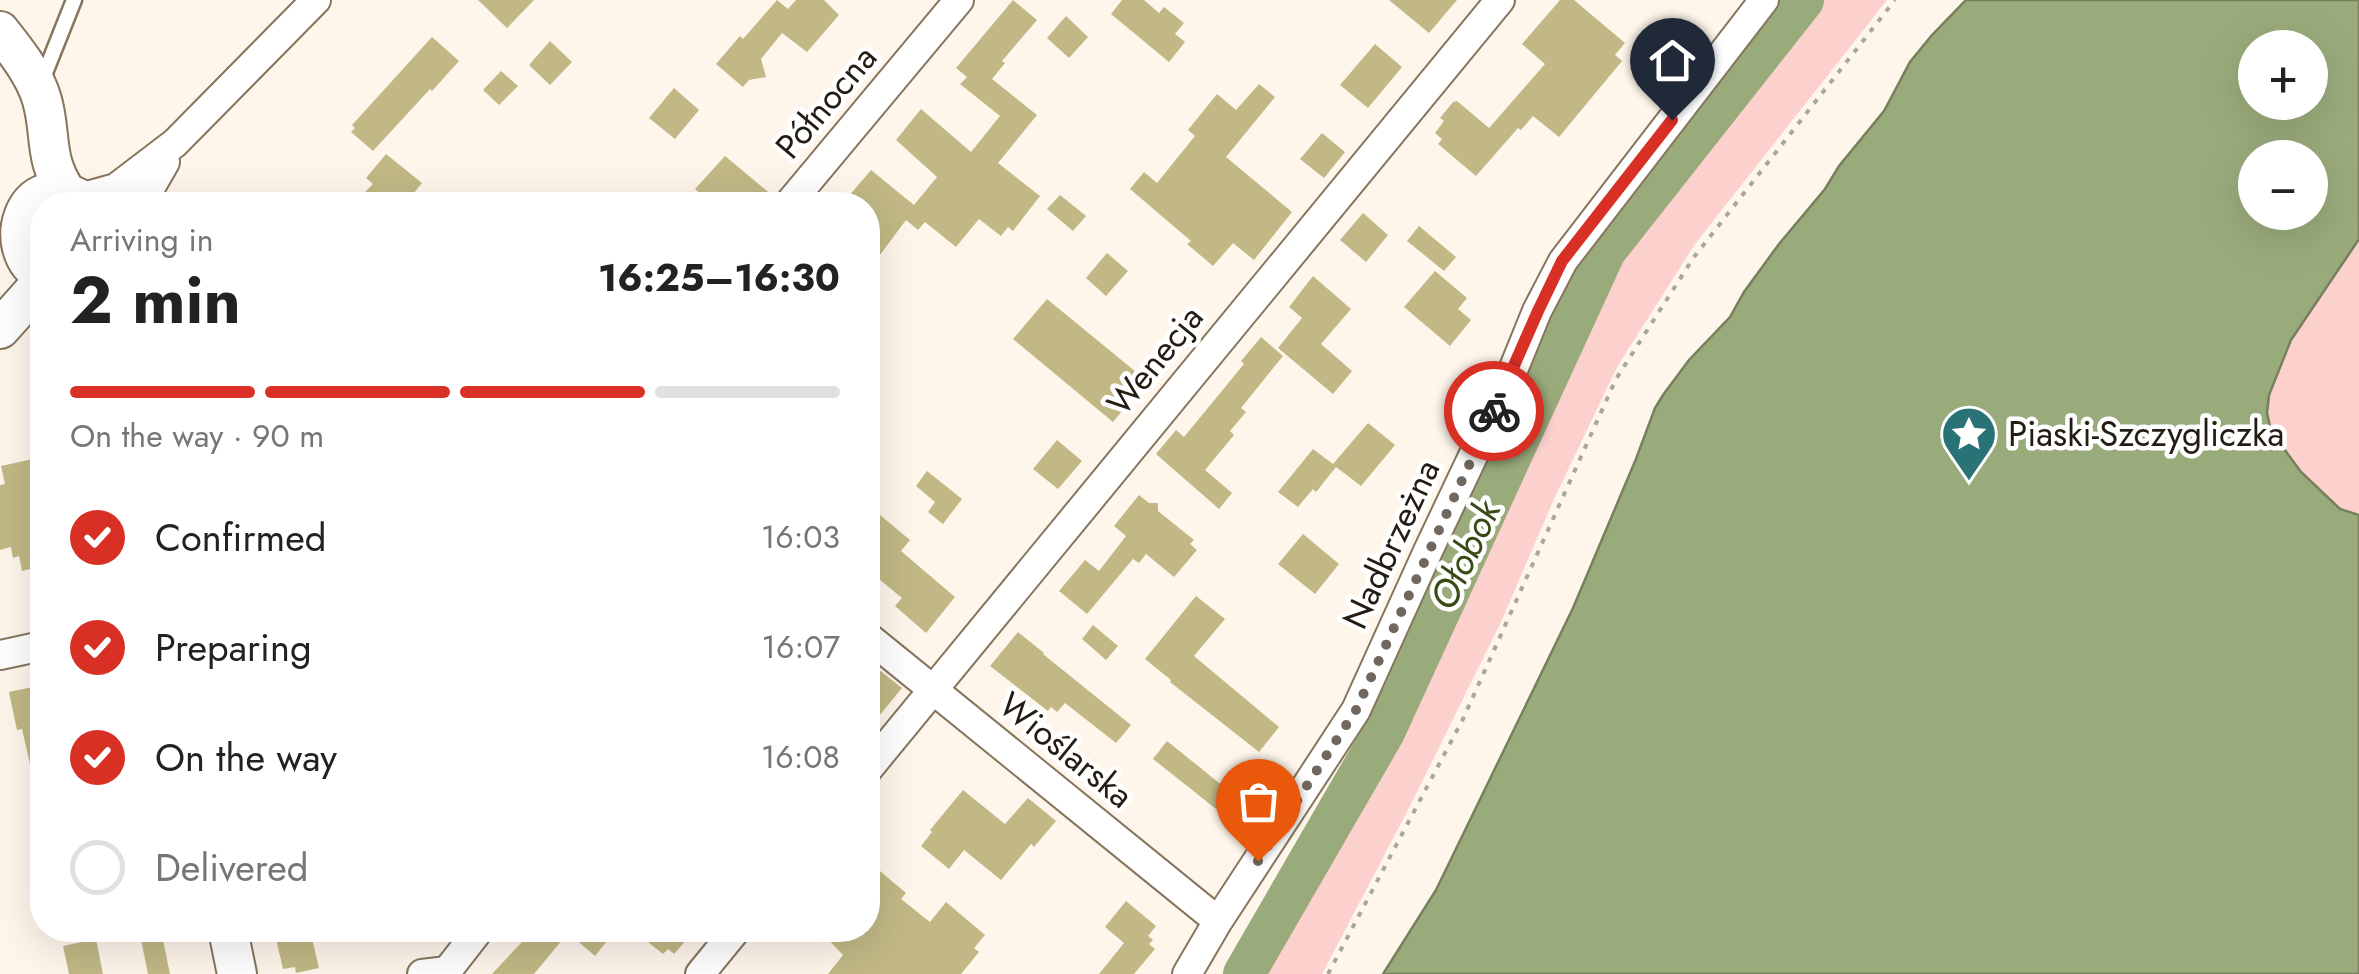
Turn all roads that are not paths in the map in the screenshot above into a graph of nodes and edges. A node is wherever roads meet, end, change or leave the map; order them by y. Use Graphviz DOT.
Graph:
graph roads {
  1 [pos="74,0"];
  2 [pos="316,0"];
  3 [pos="959,0"];
  4 [pos="1500,0"];
  5 [pos="1764,0"];
  6 [pos="0,30"];
  7 [pos="38,88"];
  8 [pos="47,133"];
  9 [pos="175,143"];
  10 [pos="70,192"];
  11 [pos="107,192"];
  12 [pos="144,192"];
  13 [pos="799,192"];
  14 [pos="30,199"];
  15 [pos="20,210"];
  16 [pos="19,268"];
  17 [pos="30,295"];
  18 [pos="0,329"];
  19 [pos="880,646"];
  20 [pos="30,648"];
  21 [pos="0,654"];
  22 [pos="932,690"];
  23 [pos="880,754"];
  24 [pos="1218,921"];
  25 [pos="230,942"];
  26 [pos="470,942"];
  27 [pos="726,942"];
  28 [pos="237,974"];
  29 [pos="422,974"];
  30 [pos="700,974"];
  31 [pos="1187,974"];
  1 -- 7 [label="lane"];
  2 -- 9 [label="street"];
  3 -- 13 [label="street, Północna"];
  4 -- 22 [label="street, Wenecja"];
  5 -- 24 [label="street, Nadbrzeżna"];
  6 -- 7 [label="street"];
  7 -- 8 [label="street"];
  8 -- 10 [label="street"];
  8 -- 15 [label="street"];
  9 -- 11 [label="street"];
  9 -- 12 [label="street"];
  14 -- 15 [label="street"];
  15 -- 16 [label="street"];
  17 -- 18 [label="street"];
  19 -- 22 [label="street, Wioślarska"];
  20 -- 21 [label="street"];
  22 -- 23 [label="street, Wenecja"];
  22 -- 24 [label="street, Wioślarska"];
  24 -- 31 [label="street, Nadbrzeżna"];
  25 -- 28 [label="street"];
  26 -- 29 [label="street"];
  27 -- 30 [label="street"];
}
